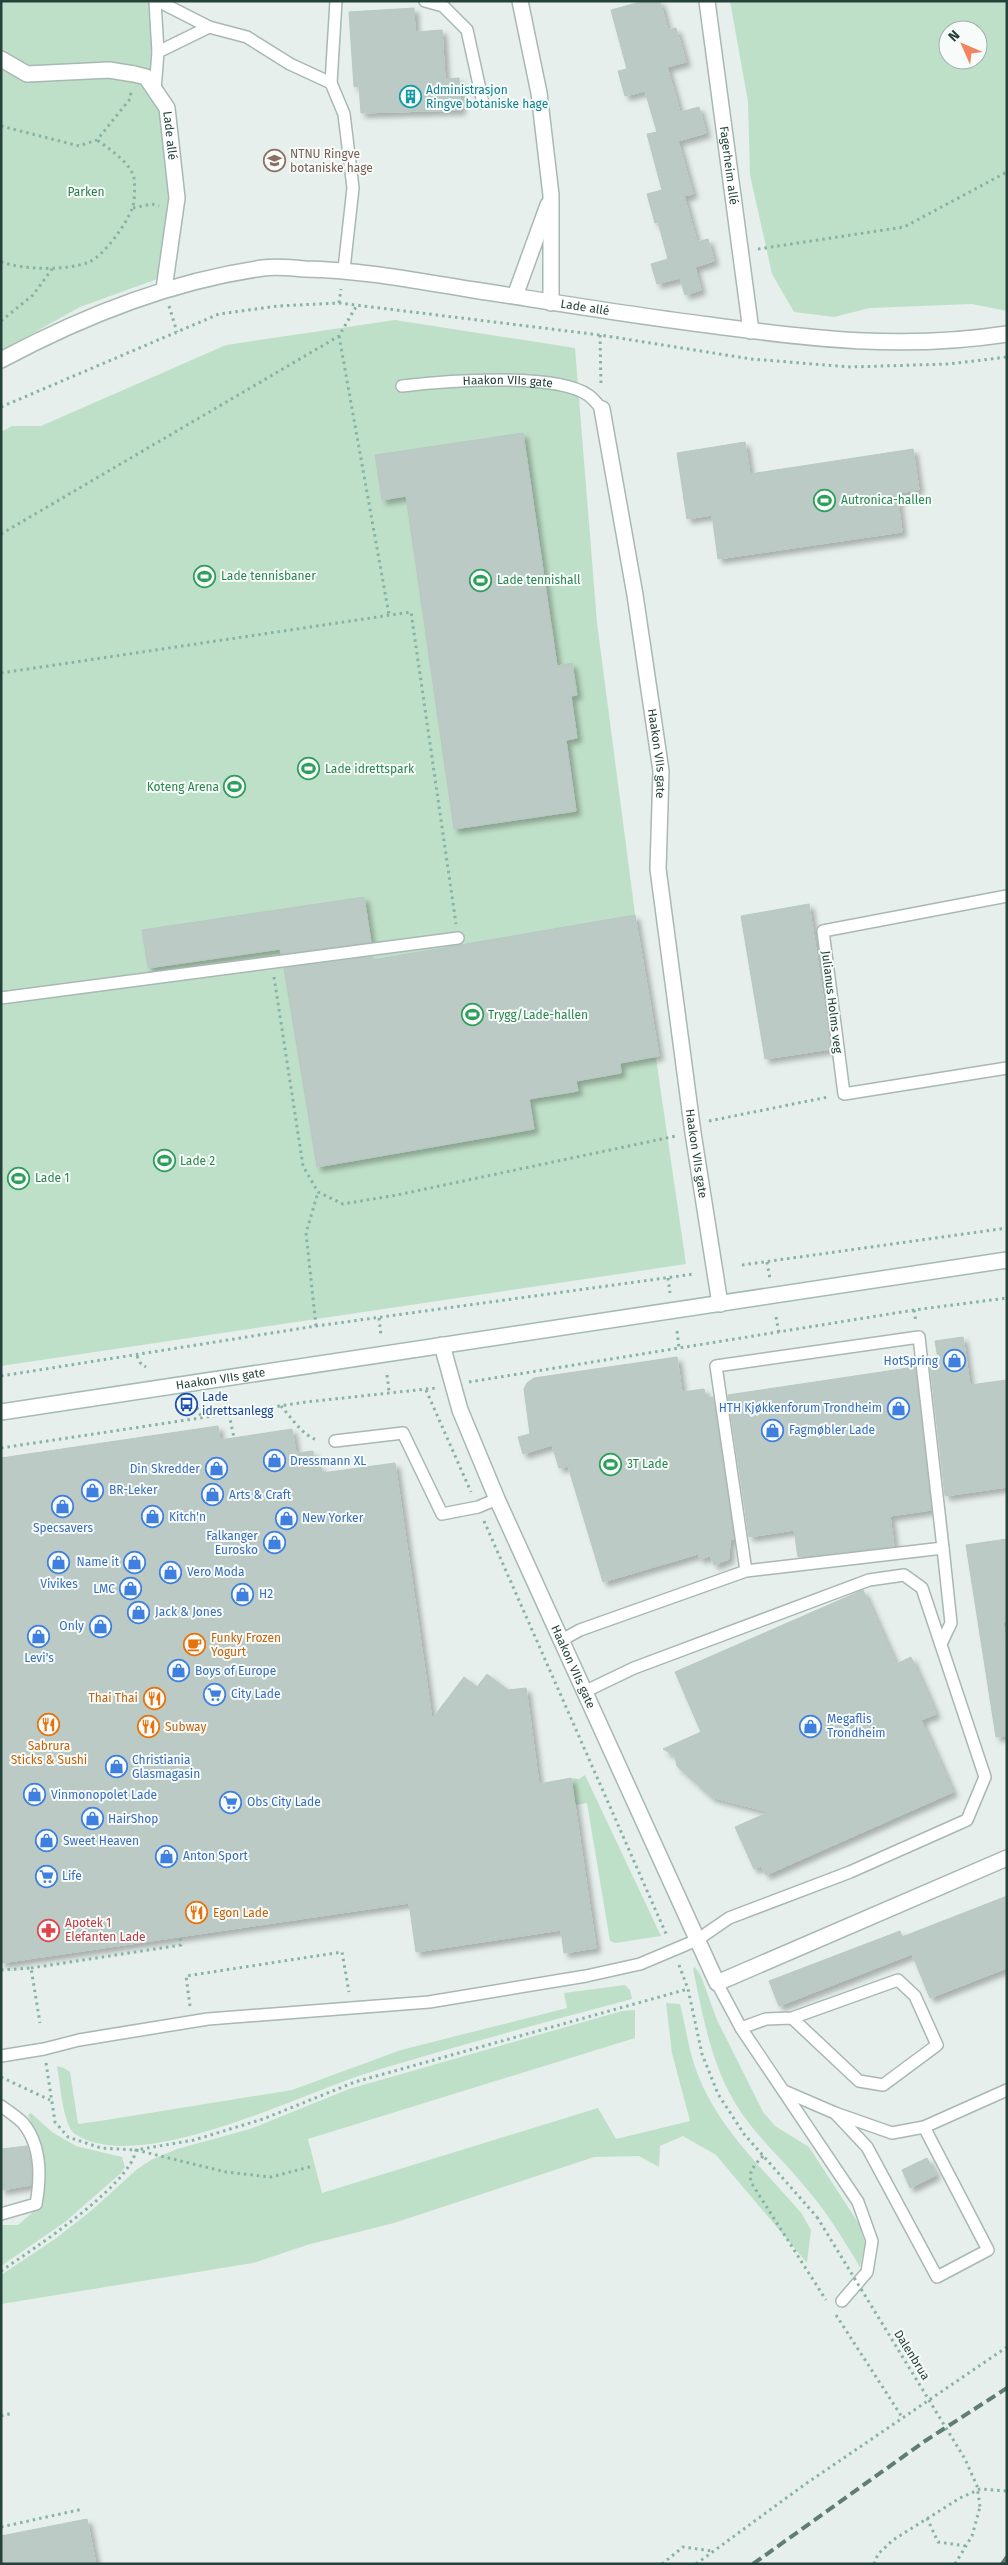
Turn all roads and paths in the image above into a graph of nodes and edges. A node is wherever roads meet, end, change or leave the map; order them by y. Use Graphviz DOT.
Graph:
graph roads {
  1 [pos="157,1"];
  2 [pos="336,1"];
  3 [pos="425,1"];
  4 [pos="520,1"];
  5 [pos="707,1"];
  6 [pos="209,27"];
  7 [pos="158,52"];
  8 [pos="1,59"];
  9 [pos="134,74"];
  10 [pos="331,83"];
  11 [pos="154,90"];
  12 [pos="483,103"];
  13 [pos="1,126"];
  14 [pos="97,140"];
  15 [pos="1007,172"];
  16 [pos="552,195"];
  17 [pos="133,208"];
  18 [pos="176,208"];
  19 [pos="740,252"];
  20 [pos="1,262"];
  21 [pos="52,268"];
  22 [pos="344,269"];
  23 [pos="164,289"];
  24 [pos="515,296"];
  25 [pos="551,303"];
  26 [pos="357,305"];
  27 [pos="1,321"];
  28 [pos="751,331"];
  29 [pos="177,332"];
  30 [pos="1007,334"];
  31 [pos="600,335"];
  32 [pos="339,336"];
  33 [pos="1007,357"];
  34 [pos="1,360"];
  35 [pos="402,386"];
  36 [pos="1,407"];
  37 [pos="602,409"];
  38 [pos="1,534"];
  39 [pos="389,615"];
  40 [pos="1,673"];
  41 [pos="1007,896"];
  42 [pos="458,938"];
  43 [pos="271,962"];
  44 [pos="1,998"];
  45 [pos="1007,1068"];
  46 [pos="844,1094"];
  47 [pos="693,1128"];
  48 [pos="318,1192"];
  49 [pos="1007,1228"];
  50 [pos="1007,1260"];
  51 [pos="767,1262"];
  52 [pos="742,1265"];
  53 [pos="694,1274"];
  54 [pos="668,1278"];
  55 [pos="770,1279"];
  56 [pos="670,1293"];
  57 [pos="1007,1298"];
  58 [pos="720,1304"];
  59 [pos="776,1317"];
  60 [pos="380,1318"];
  61 [pos="316,1326"];
  62 [pos="677,1331"];
  63 [pos="779,1333"];
  64 [pos="381,1336"];
  65 [pos="442,1345"];
  66 [pos="679,1348"];
  67 [pos="136,1356"];
  68 [pos="146,1367"];
  69 [pos="387,1375"];
  70 [pos="1,1376"];
  71 [pos="452,1386"];
  72 [pos="426,1390"];
  73 [pos="389,1391"];
  74 [pos="281,1406"];
  75 [pos="190,1410"];
  76 [pos="1,1412"];
  77 [pos="229,1414"];
  78 [pos="202,1418"];
  79 [pos="234,1438"];
  80 [pos="335,1441"];
  81 [pos="1,1448"];
  82 [pos="497,1499"];
  83 [pos="478,1507"];
  84 [pos="943,1548"];
  85 [pos="746,1571"];
  86 [pos="560,1641"];
  87 [pos="941,1644"];
  88 [pos="584,1692"];
  89 [pos="1007,1858"];
  90 [pos="666,1934"];
  91 [pos="180,1936"];
  92 [pos="697,1940"];
  93 [pos="31,1968"];
  94 [pos="681,1969"];
  95 [pos="1,1970"];
  96 [pos="717,1983"];
  97 [pos="688,1989"];
  98 [pos="351,2006"];
  99 [pos="792,2018"];
  100 [pos="192,2021"];
  101 [pos="40,2023"];
  102 [pos="741,2028"];
  103 [pos="1,2056"];
  104 [pos="46,2063"];
  105 [pos="1,2077"];
  106 [pos="1007,2090"];
  107 [pos="784,2091"];
  108 [pos="51,2100"];
  109 [pos="1,2106"];
  110 [pos="835,2113"];
  111 [pos="924,2127"];
  112 [pos="136,2150"];
  113 [pos="763,2156"];
  114 [pos="313,2166"];
  115 [pos="1,2214"];
  116 [pos="1,2271"];
  117 [pos="842,2301"];
  118 [pos="827,2302"];
  119 [pos="832,2310"];
  120 [pos="1007,2347"];
  121 [pos="13,2413"];
  122 [pos="1,2416"];
  123 [pos="902,2418"];
  124 [pos="1007,2491"];
  125 [pos="83,2509"];
  126 [pos="927,2518"];
  127 [pos="1,2527"];
  128 [pos="966,2546"];
  129 [pos="712,2551"];
  130 [pos="662,2564"];
  131 [pos="696,2564"];
  132 [pos="874,2564"];
  133 [pos="955,2564"];
  1 -- 6 [label="lane"];
  1 -- 7 [label="lane"];
  2 -- 10 [label="lane"];
  3 -- 12 [label="lane"];
  4 -- 16 [label="street"];
  5 -- 19 [label="street, Fagerheim allé"];
  6 -- 7 [label="lane"];
  6 -- 10 [label="lane"];
  7 -- 11 [label="lane"];
  8 -- 9 [label="street, Lade allé"];
  9 -- 11 [label="street, Lade allé"];
  9 -- 14 [label="path"];
  10 -- 22 [label="lane"];
  11 -- 18 [label="street, Lade allé"];
  13 -- 14 [label="path"];
  14 -- 17 [label="path"];
  15 -- 19 [label="path"];
  16 -- 24 [label="street"];
  16 -- 25 [label="street"];
  17 -- 18 [label="path"];
  17 -- 21 [label="path"];
  18 -- 23 [label="street, Lade allé"];
  19 -- 28 [label="street, Fagerheim allé"];
  20 -- 21 [label="path"];
  21 -- 27 [label="path"];
  22 -- 23 [label="street, Lade allé"];
  22 -- 24 [label="street, Lade allé"];
  23 -- 29 [label="path"];
  23 -- 34 [label="street, Lade allé"];
  24 -- 25 [label="street, Lade allé"];
  25 -- 28 [label="street, Lade allé"];
  26 -- 29 [label="path"];
  26 -- 31 [label="path"];
  26 -- 32 [label="path"];
  28 -- 30 [label="street, Lade allé"];
  29 -- 36 [label="path"];
  31 -- 33 [label="path"];
  31 -- 37 [label="path"];
  32 -- 38 [label="path"];
  32 -- 39 [label="path"];
  35 -- 37 [label="lane, Haakon VIIs gate"];
  37 -- 47 [label="street, Haakon VIIs gate"];
  39 -- 40 [label="path"];
  39 -- 42 [label="path"];
  41 -- 46 [label="lane, Julianus Holms veg"];
  42 -- 43 [label="lane"];
  43 -- 44 [label="lane"];
  43 -- 48 [label="path"];
  45 -- 46 [label="lane"];
  46 -- 47 [label="path"];
  47 -- 48 [label="path"];
  47 -- 58 [label="street, Haakon VIIs gate"];
  48 -- 61 [label="path"];
  49 -- 51 [label="path"];
  50 -- 58 [label="street, Haakon VIIs gate"];
  51 -- 52 [label="path"];
  51 -- 55 [label="path"];
  53 -- 54 [label="path"];
  54 -- 56 [label="path"];
  54 -- 60 [label="path"];
  57 -- 63 [label="path"];
  58 -- 65 [label="street, Haakon VIIs gate"];
  59 -- 63 [label="path"];
  60 -- 61 [label="path"];
  60 -- 64 [label="path"];
  61 -- 67 [label="path"];
  62 -- 66 [label="path"];
  63 -- 66 [label="path"];
  65 -- 71 [label="street, Haakon VIIs gate"];
  65 -- 76 [label="street, Haakon VIIs gate"];
  66 -- 71 [label="path"];
  67 -- 68 [label="path"];
  67 -- 70 [label="path"];
  69 -- 73 [label="path"];
  71 -- 72 [label="path"];
  71 -- 82 [label="street, Haakon VIIs gate"];
  72 -- 73 [label="path"];
  72 -- 83 [label="path"];
  73 -- 74 [label="path"];
  74 -- 77 [label="path"];
  74 -- 80 [label="path"];
  75 -- 78 [label="path"];
  77 -- 78 [label="path"];
  77 -- 79 [label="path"];
  78 -- 81 [label="path"];
  80 -- 83 [label="lane"];
  82 -- 83 [label="lane"];
  82 -- 86 [label="street, Haakon VIIs gate"];
  83 -- 90 [label="path"];
  84 -- 85 [label="lane"];
  84 -- 85 [label="lane"];
  84 -- 87 [label="lane"];
  85 -- 86 [label="lane"];
  86 -- 88 [label="street, Haakon VIIs gate"];
  87 -- 88 [label="lane"];
  87 -- 92 [label="lane"];
  88 -- 92 [label="street, Haakon VIIs gate"];
  89 -- 96 [label="street"];
  91 -- 93 [label="path"];
  92 -- 96 [label="street, Haakon VIIs gate"];
  92 -- 98 [label="lane"];
  93 -- 95 [label="path"];
  93 -- 101 [label="path"];
  94 -- 97 [label="path, Dalenbrua"];
  96 -- 102 [label="lane"];
  97 -- 112 [label="path"];
  97 -- 113 [label="path, Dalenbrua"];
  98 -- 100 [label="lane"];
  98 -- 100 [label="path"];
  99 -- 99 [label="lane"];
  99 -- 102 [label="lane"];
  100 -- 103 [label="lane"];
  102 -- 107 [label="lane"];
  104 -- 108 [label="path"];
  105 -- 108 [label="path"];
  106 -- 111 [label="lane"];
  107 -- 110 [label="lane"];
  107 -- 117 [label="lane"];
  108 -- 112 [label="path"];
  109 -- 115 [label="lane"];
  110 -- 111 [label="lane"];
  110 -- 111 [label="lane"];
  112 -- 114 [label="path"];
  112 -- 116 [label="path"];
  113 -- 118 [label="path"];
  113 -- 128 [label="path, Dalenbrua, bridge"];
  119 -- 123 [label="path"];
  120 -- 123 [label="path"];
  121 -- 122 [label="path"];
  123 -- 129 [label="path"];
  124 -- 126 [label="path"];
  125 -- 127 [label="path"];
  126 -- 128 [label="path"];
  126 -- 132 [label="path"];
  128 -- 133 [label="path"];
  129 -- 130 [label="path"];
  129 -- 131 [label="path"];
}
